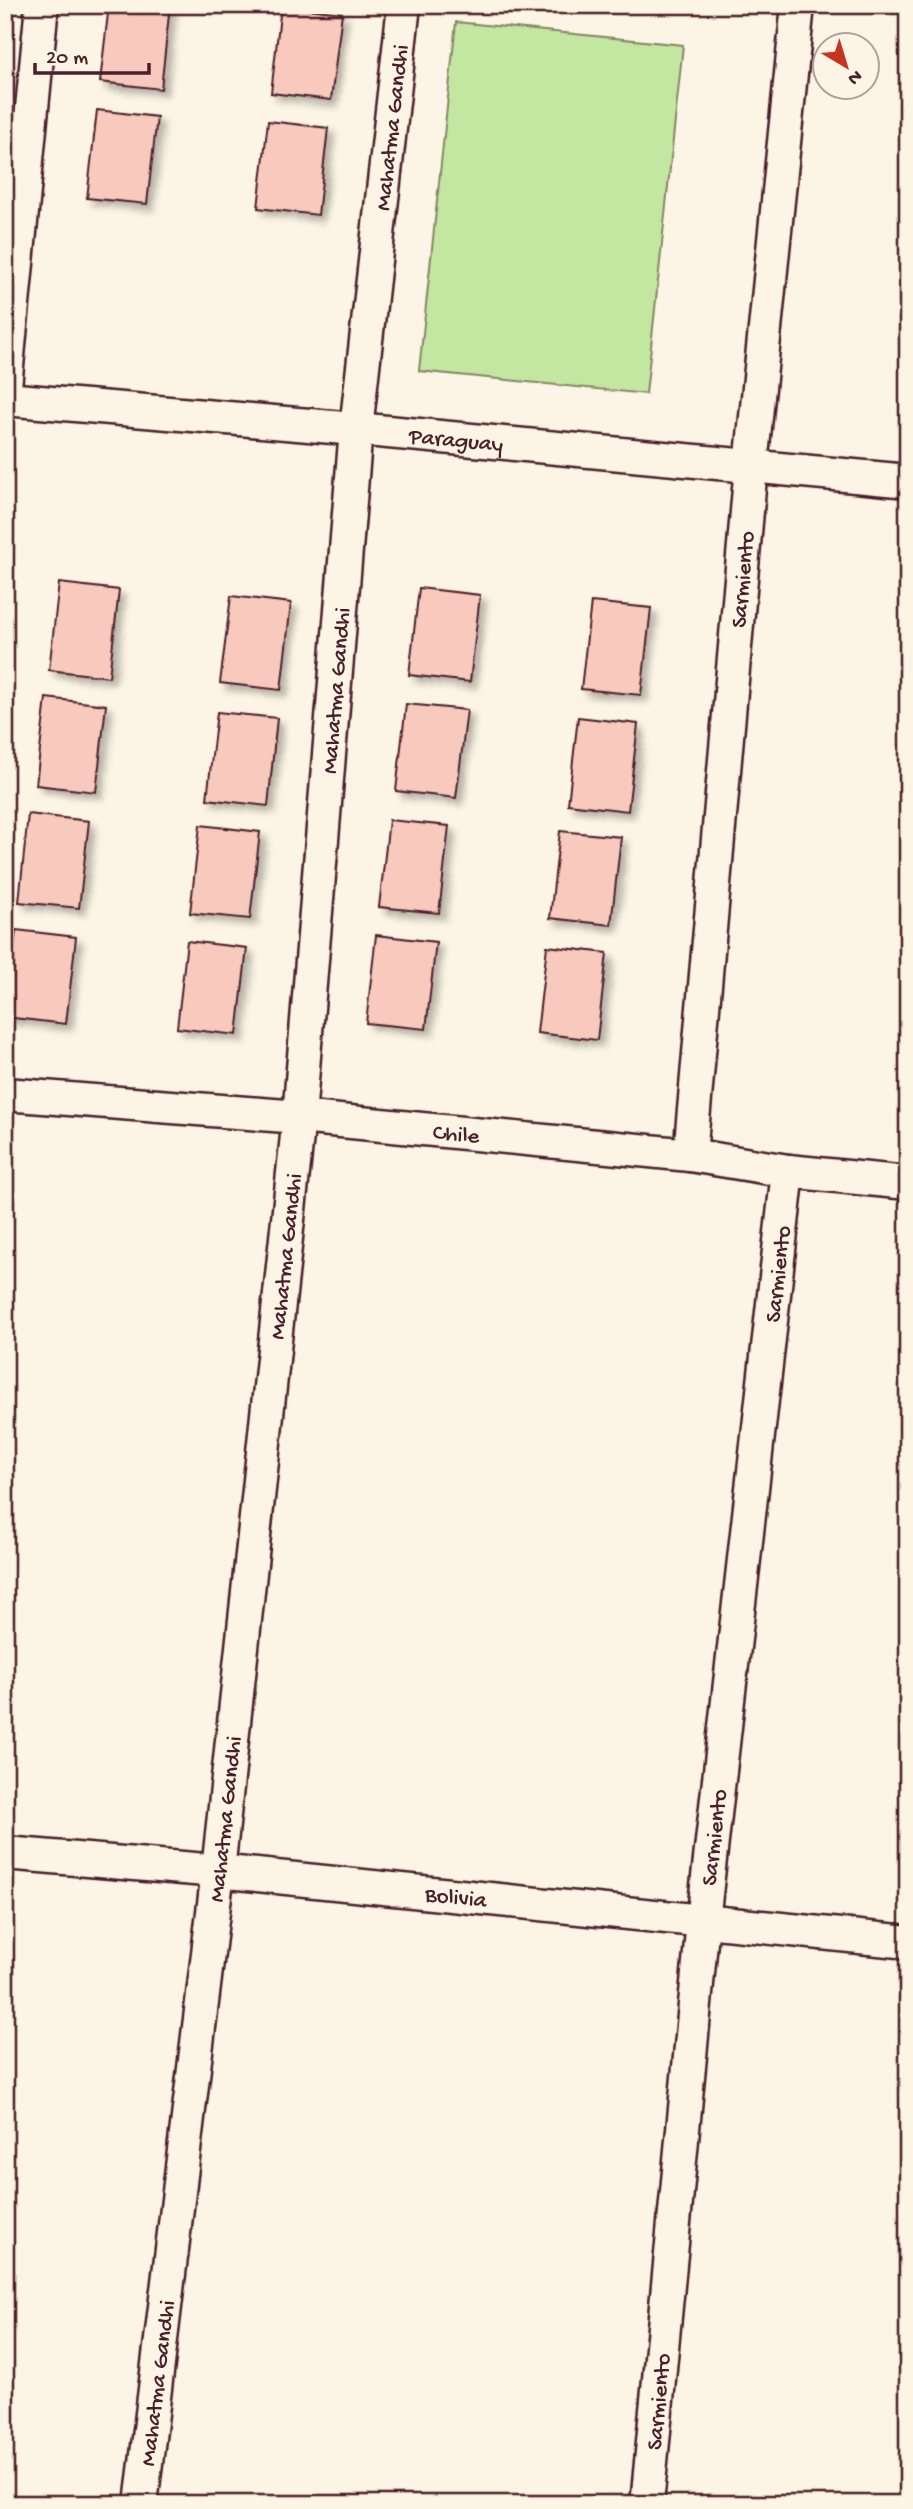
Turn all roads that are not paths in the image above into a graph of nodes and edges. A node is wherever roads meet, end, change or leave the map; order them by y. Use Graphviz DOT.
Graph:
graph roads {
  1 [pos="42,5"];
  2 [pos="404,5"];
  3 [pos="798,5"];
  4 [pos="5,387"];
  5 [pos="5,400"];
  6 [pos="356,429"];
  7 [pos="751,466"];
  8 [pos="908,481"];
  9 [pos="5,1094"];
  10 [pos="299,1117"];
  11 [pos="690,1155"];
  12 [pos="788,1171"];
  13 [pos="908,1184"];
  14 [pos="5,1853"];
  15 [pos="218,1871"];
  16 [pos="703,1921"];
  17 [pos="908,1942"];
  18 [pos="141,2504"];
  19 [pos="647,2504"];
  1 -- 4 [label="street"];
  2 -- 6 [label="street, Mahatma Gandhi"];
  3 -- 7 [label="street, Sarmiento"];
  5 -- 6 [label="street, Paraguay"];
  6 -- 7 [label="street, Paraguay"];
  6 -- 10 [label="street, Mahatma Gandhi"];
  7 -- 8 [label="street, Paraguay"];
  7 -- 11 [label="street, Sarmiento"];
  9 -- 10 [label="street, Chile"];
  10 -- 11 [label="street, Chile"];
  10 -- 15 [label="street, Mahatma Gandhi"];
  11 -- 12 [label="street, Chile"];
  12 -- 13 [label="street, Chile"];
  12 -- 16 [label="street, Sarmiento"];
  14 -- 15 [label="street, Bolivia"];
  15 -- 16 [label="street, Bolivia"];
  15 -- 18 [label="street, Mahatma Gandhi"];
  16 -- 17 [label="street, Bolivia"];
  16 -- 19 [label="street, Sarmiento"];
}
